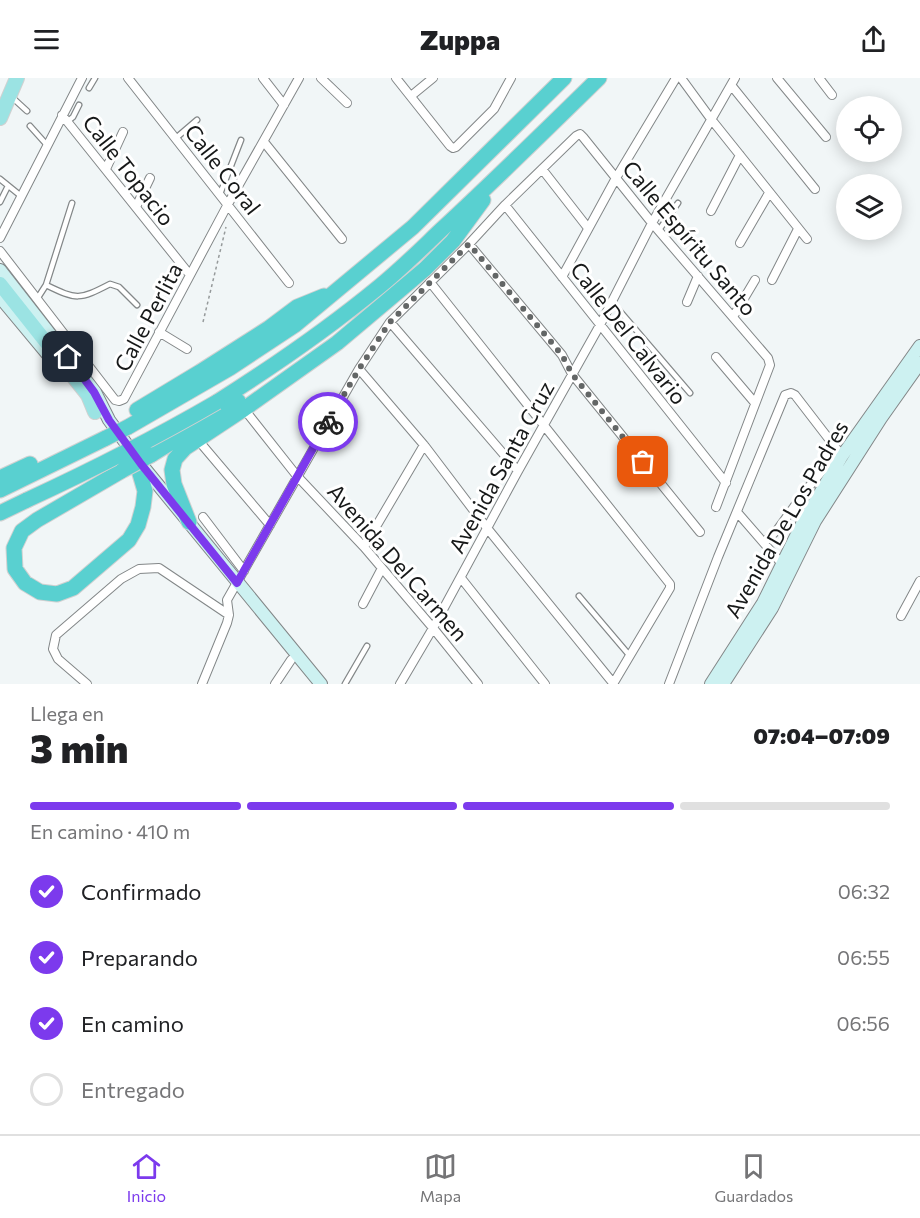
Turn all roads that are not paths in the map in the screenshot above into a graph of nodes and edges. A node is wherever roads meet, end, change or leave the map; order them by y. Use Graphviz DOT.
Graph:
graph roads {
  1 [pos="9,78"];
  2 [pos="17,78"];
  3 [pos="82,78"];
  4 [pos="94,78"];
  5 [pos="128,78"];
  6 [pos="263,78"];
  7 [pos="299,78"];
  8 [pos="321,78"];
  9 [pos="396,78"];
  10 [pos="433,78"];
  11 [pos="511,78"];
  12 [pos="564,78"];
  13 [pos="599,78"];
  14 [pos="676,78"];
  15 [pos="681,78"];
  16 [pos="777,78"];
  17 [pos="819,78"];
  18 [pos="733,81"];
  19 [pos="89,88"];
  20 [pos="832,95"];
  21 [pos="411,96"];
  22 [pos="4,98"];
  23 [pos="347,103"];
  24 [pos="79,105"];
  25 [pos="284,105"];
  26 [pos="27,111"];
  27 [pos="0,118"];
  28 [pos="65,118"];
  29 [pos="711,119"];
  30 [pos="197,120"];
  31 [pos="30,126"];
  32 [pos="123,132"];
  33 [pos="826,137"];
  34 [pos="176,138"];
  35 [pos="241,140"];
  36 [pos="264,142"];
  37 [pos="47,146"];
  38 [pos="740,155"];
  39 [pos="106,169"];
  40 [pos="542,169"];
  41 [pos="500,176"];
  42 [pos="150,178"];
  43 [pos="616,178"];
  44 [pos="0,179"];
  45 [pos="8,186"];
  46 [pos="816,189"];
  47 [pos="769,193"];
  48 [pos="220,194"];
  49 [pos="21,196"];
  50 [pos="0,202"];
  51 [pos="72,203"];
  52 [pos="678,203"];
  53 [pos="505,205"];
  54 [pos="226,206"];
  55 [pos="135,207"];
  56 [pos="711,211"];
  57 [pos="656,227"];
  58 [pos="588,228"];
  59 [pos="798,230"];
  60 [pos="0,238"];
  61 [pos="342,239"];
  62 [pos="807,239"];
  63 [pos="740,243"];
  64 [pos="469,244"];
  65 [pos="0,251"];
  66 [pos="0,270"];
  67 [pos="190,275"];
  68 [pos="698,276"];
  69 [pos="562,277"];
  70 [pos="755,280"];
  71 [pos="772,280"];
  72 [pos="430,282"];
  73 [pos="289,283"];
  74 [pos="0,285"];
  75 [pos="46,285"];
  76 [pos="0,297"];
  77 [pos="37,299"];
  78 [pos="612,302"];
  79 [pos="687,302"];
  80 [pos="137,305"];
  81 [pos="733,317"];
  82 [pos="390,322"];
  83 [pos="600,325"];
  84 [pos="159,332"];
  85 [pos="338,343"];
  86 [pos="920,346"];
  87 [pos="187,349"];
  88 [pos="716,357"];
  89 [pos="920,363"];
  90 [pos="359,369"];
  91 [pos="572,374"];
  92 [pos="690,393"];
  93 [pos="755,403"];
  94 [pos="244,409"];
  95 [pos="95,412"];
  96 [pos="544,424"];
  97 [pos="104,434"];
  98 [pos="198,440"];
  99 [pos="424,445"];
  100 [pos="841,454"];
  101 [pos="23,467"];
  102 [pos="130,468"];
  103 [pos="0,469"];
  104 [pos="518,471"];
  105 [pos="297,476"];
  106 [pos="0,478"];
  107 [pos="726,483"];
  108 [pos="0,490"];
  109 [pos="716,507"];
  110 [pos="737,512"];
  111 [pos="0,513"];
  112 [pos="196,520"];
  113 [pos="270,525"];
  114 [pos="487,528"];
  115 [pos="700,532"];
  116 [pos="764,543"];
  117 [pos="364,547"];
  118 [pos="782,564"];
  119 [pos="382,568"];
  120 [pos="244,572"];
  121 [pos="461,578"];
  122 [pos="920,581"];
  123 [pos="235,587"];
  124 [pos="579,596"];
  125 [pos="363,604"];
  126 [pos="229,615"];
  127 [pos="901,616"];
  128 [pos="433,628"];
  129 [pos="367,646"];
  130 [pos="630,656"];
  131 [pos="291,660"];
  132 [pos="475,682"];
  133 [pos="87,684"];
  134 [pos="202,684"];
  135 [pos="276,684"];
  136 [pos="310,684"];
  137 [pos="321,684"];
  138 [pos="345,684"];
  139 [pos="400,684"];
  140 [pos="545,684"];
  141 [pos="613,684"];
  142 [pos="669,684"];
  143 [pos="711,684"];
  144 [pos="723,684"];
  1 -- 22 [label="main road"];
  2 -- 22 [label="main road"];
  3 -- 28 [label="street"];
  4 -- 19 [label="lane"];
  5 -- 34 [label="street, Calle Coral"];
  6 -- 25 [label="street"];
  7 -- 25 [label="street, Calle Perlita"];
  8 -- 23 [label="street"];
  9 -- 21 [label="street"];
  10 -- 21 [label="street"];
  11 -- 21 [label="street"];
  12 -- 97 [label="highway, bridge"];
  13 -- 41 [label="highway"];
  14 -- 43 [label="street"];
  15 -- 29 [label="street"];
  16 -- 33 [label="street"];
  17 -- 20 [label="street"];
  18 -- 29 [label="street, Avenida Santa Cruz"];
  18 -- 46 [label="street"];
  22 -- 26 [label="lane"];
  22 -- 27 [label="main road"];
  24 -- 28 [label="lane"];
  25 -- 36 [label="street, Calle Perlita"];
  28 -- 37 [label="street"];
  28 -- 39 [label="street, Calle Topacio"];
  29 -- 38 [label="street"];
  29 -- 57 [label="street, Avenida Santa Cruz"];
  30 -- 34 [label="lane"];
  31 -- 37 [label="lane"];
  32 -- 39 [label="street"];
  34 -- 48 [label="street, Calle Coral"];
  35 -- 48 [label="lane"];
  36 -- 54 [label="street, Calle Perlita"];
  36 -- 61 [label="street"];
  37 -- 49 [label="street"];
  38 -- 47 [label="street"];
  38 -- 56 [label="street"];
  39 -- 55 [label="street, Calle Topacio"];
  40 -- 43 [label="street, Calle Espíritu Santo"];
  40 -- 53 [label="street"];
  40 -- 58 [label="street"];
  41 -- 85 [label="highway"];
  41 -- 111 [label="highway, bridge"];
  42 -- 55 [label="street"];
  43 -- 57 [label="street, Calle Espíritu Santo"];
  43 -- 58 [label="street"];
  44 -- 45 [label="lane"];
  45 -- 49 [label="lane"];
  45 -- 50 [label="lane"];
  47 -- 59 [label="street"];
  47 -- 63 [label="street"];
  48 -- 54 [label="street, Calle Coral"];
  49 -- 60 [label="street"];
  51 -- 75 [label="lane"];
  52 -- 57 [label="lane"];
  53 -- 64 [label="street"];
  53 -- 69 [label="street, Calle Del Calvario"];
  54 -- 67 [label="street, Calle Perlita"];
  54 -- 73 [label="street, Calle Coral"];
  55 -- 67 [label="street, Calle Topacio"];
  57 -- 68 [label="street, Calle Espíritu Santo"];
  57 -- 78 [label="street, Avenida Santa Cruz"];
  58 -- 69 [label="street"];
  59 -- 62 [label="street"];
  59 -- 71 [label="street"];
  64 -- 72 [label="street"];
  64 -- 91 [label="street"];
  65 -- 77 [label="street, Calle Perlita"];
  66 -- 112 [label="main road"];
  67 -- 84 [label="street, Calle Perlita"];
  68 -- 79 [label="street"];
  68 -- 81 [label="street, Calle Espíritu Santo"];
  69 -- 83 [label="street, Calle Del Calvario"];
  70 -- 81 [label="street"];
  72 -- 82 [label="street"];
  72 -- 96 [label="street"];
  74 -- 95 [label="main road"];
  75 -- 77 [label="lane"];
  75 -- 80 [label="lane"];
  76 -- 95 [label="main road"];
  77 -- 84 [label="street, Calle Perlita"];
  78 -- 83 [label="street, Avenida Santa Cruz"];
  78 -- 92 [label="lane"];
  81 -- 93 [label="street, Calle Espíritu Santo"];
  82 -- 90 [label="street"];
  82 -- 104 [label="street"];
  83 -- 91 [label="street, Avenida Santa Cruz"];
  83 -- 107 [label="street, Calle Del Calvario"];
  84 -- 87 [label="street"];
  85 -- 94 [label="highway"];
  85 -- 102 [label="highway, bridge"];
  86 -- 100 [label="main road, Avenida De Los Padres"];
  88 -- 93 [label="street"];
  89 -- 144 [label="main road, Avenida De Los Padres"];
  90 -- 99 [label="street"];
  90 -- 105 [label="street"];
  91 -- 96 [label="street, Avenida Santa Cruz"];
  91 -- 115 [label="street"];
  93 -- 107 [label="street"];
  94 -- 98 [label="highway"];
  94 -- 105 [label="street, Avenida Del Carmen"];
  95 -- 102 [label="main road"];
  96 -- 104 [label="street, Avenida Santa Cruz"];
  96 -- 130 [label="street"];
  97 -- 101 [label="highway"];
  97 -- 108 [label="highway"];
  98 -- 112 [label="highway"];
  98 -- 113 [label="street"];
  99 -- 114 [label="street"];
  99 -- 117 [label="street"];
  100 -- 110 [label="street, Avenida De Los Padres"];
  100 -- 116 [label="street"];
  100 -- 118 [label="main road, Avenida De Los Padres"];
  101 -- 103 [label="highway"];
  101 -- 106 [label="highway"];
  102 -- 102 [label="highway"];
  102 -- 123 [label="main road"];
  104 -- 114 [label="street, Avenida Santa Cruz"];
  105 -- 113 [label="street"];
  105 -- 117 [label="street, Avenida Del Carmen"];
  107 -- 109 [label="street"];
  110 -- 116 [label="street"];
  110 -- 142 [label="street, Avenida De Los Padres"];
  112 -- 120 [label="street"];
  112 -- 123 [label="main road"];
  113 -- 120 [label="street"];
  114 -- 121 [label="street, Avenida Santa Cruz"];
  114 -- 141 [label="street"];
  116 -- 118 [label="street"];
  117 -- 119 [label="street, Avenida Del Carmen"];
  118 -- 143 [label="main road, Avenida De Los Padres"];
  119 -- 125 [label="street"];
  119 -- 128 [label="street, Avenida Del Carmen"];
  120 -- 123 [label="street"];
  121 -- 128 [label="street, Avenida Santa Cruz"];
  121 -- 140 [label="street"];
  122 -- 127 [label="street"];
  123 -- 126 [label="street"];
  123 -- 131 [label="main road"];
  123 -- 137 [label="main road"];
  124 -- 130 [label="lane"];
  126 -- 133 [label="street"];
  126 -- 134 [label="street"];
  128 -- 132 [label="street, Avenida Del Carmen"];
  128 -- 139 [label="street, Avenida Santa Cruz"];
  129 -- 138 [label="lane"];
  130 -- 141 [label="street"];
  131 -- 135 [label="street"];
  131 -- 136 [label="main road"];
}
